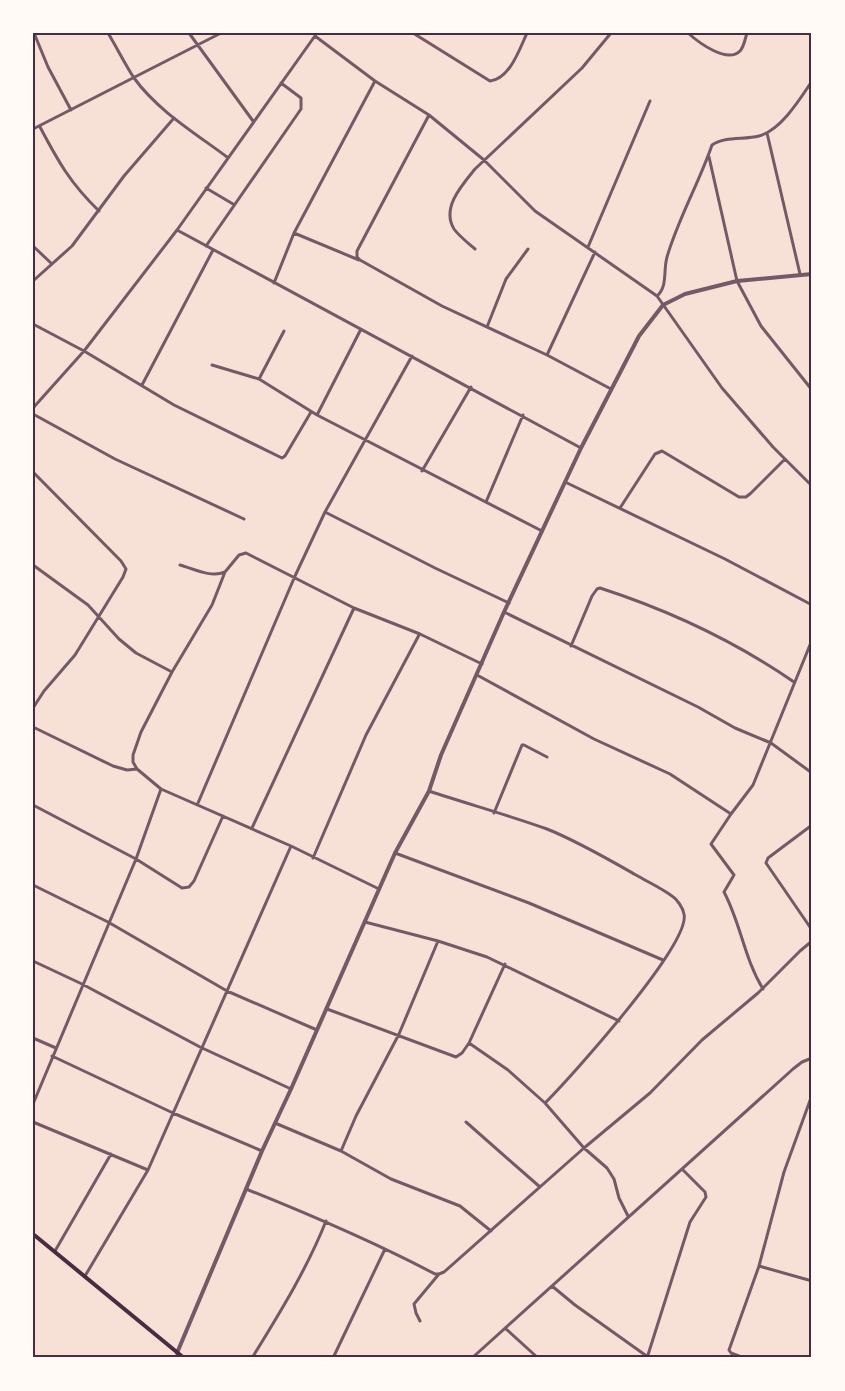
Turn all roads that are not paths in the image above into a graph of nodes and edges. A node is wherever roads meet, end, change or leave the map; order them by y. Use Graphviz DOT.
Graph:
graph roads {
  1 [pos="34,33"];
  2 [pos="108,33"];
  3 [pos="189,33"];
  4 [pos="221,33"];
  5 [pos="412,33"];
  6 [pos="527,33"];
  7 [pos="611,33"];
  8 [pos="688,33"];
  9 [pos="747,33"];
  10 [pos="316,34"];
  11 [pos="198,46"];
  12 [pos="135,78"];
  13 [pos="375,81"];
  14 [pos="812,81"];
  15 [pos="281,83"];
  16 [pos="650,101"];
  17 [pos="71,110"];
  18 [pos="429,116"];
  19 [pos="174,118"];
  20 [pos="253,121"];
  21 [pos="40,126"];
  22 [pos="33,129"];
  23 [pos="767,133"];
  24 [pos="709,155"];
  25 [pos="227,157"];
  26 [pos="484,160"];
  27 [pos="206,188"];
  28 [pos="233,204"];
  29 [pos="99,211"];
  30 [pos="177,230"];
  31 [pos="294,233"];
  32 [pos="33,246"];
  33 [pos="206,246"];
  34 [pos="588,247"];
  35 [pos="475,249"];
  36 [pos="528,249"];
  37 [pos="213,250"];
  38 [pos="595,252"];
  39 [pos="360,260"];
  40 [pos="52,264"];
  41 [pos="800,274"];
  42 [pos="812,274"];
  43 [pos="33,281"];
  44 [pos="737,281"];
  45 [pos="274,283"];
  46 [pos="657,296"];
  47 [pos="663,305"];
  48 [pos="33,324"];
  49 [pos="487,327"];
  50 [pos="361,329"];
  51 [pos="284,331"];
  52 [pos="84,351"];
  53 [pos="548,355"];
  54 [pos="412,356"];
  55 [pos="212,365"];
  56 [pos="259,379"];
  57 [pos="142,385"];
  58 [pos="471,387"];
  59 [pos="611,389"];
  60 [pos="812,390"];
  61 [pos="33,408"];
  62 [pos="311,412"];
  63 [pos="33,414"];
  64 [pos="317,415"];
  65 [pos="523,416"];
  66 [pos="365,441"];
  67 [pos="581,448"];
  68 [pos="785,459"];
  69 [pos="422,471"];
  70 [pos="33,472"];
  71 [pos="566,482"];
  72 [pos="812,486"];
  73 [pos="485,503"];
  74 [pos="620,508"];
  75 [pos="325,512"];
  76 [pos="244,519"];
  77 [pos="542,531"];
  78 [pos="33,565"];
  79 [pos="180,565"];
  80 [pos="225,572"];
  81 [pos="295,576"];
  82 [pos="509,603"];
  83 [pos="812,605"];
  84 [pos="354,608"];
  85 [pos="504,612"];
  86 [pos="99,617"];
  87 [pos="420,634"];
  88 [pos="812,640"];
  89 [pos="571,646"];
  90 [pos="482,664"];
  91 [pos="172,672"];
  92 [pos="477,675"];
  93 [pos="794,682"];
  94 [pos="33,708"];
  95 [pos="33,727"];
  96 [pos="771,743"];
  97 [pos="547,757"];
  98 [pos="137,770"];
  99 [pos="812,773"];
  100 [pos="161,789"];
  101 [pos="429,791"];
  102 [pos="198,803"];
  103 [pos="33,805"];
  104 [pos="494,813"];
  105 [pos="731,814"];
  106 [pos="223,816"];
  107 [pos="812,825"];
  108 [pos="252,828"];
  109 [pos="291,846"];
  110 [pos="396,853"];
  111 [pos="313,858"];
  112 [pos="136,859"];
  113 [pos="33,885"];
  114 [pos="379,889"];
  115 [pos="108,922"];
  116 [pos="365,922"];
  117 [pos="812,930"];
  118 [pos="438,941"];
  119 [pos="812,941"];
  120 [pos="663,960"];
  121 [pos="33,961"];
  122 [pos="505,964"];
  123 [pos="82,984"];
  124 [pos="763,989"];
  125 [pos="227,991"];
  126 [pos="327,1008"];
  127 [pos="619,1021"];
  128 [pos="318,1030"];
  129 [pos="399,1034"];
  130 [pos="33,1038"];
  131 [pos="469,1043"];
  132 [pos="200,1047"];
  133 [pos="56,1048"];
  134 [pos="52,1056"];
  135 [pos="812,1058"];
  136 [pos="291,1089"];
  137 [pos="812,1095"];
  138 [pos="545,1103"];
  139 [pos="33,1104"];
  140 [pos="173,1113"];
  141 [pos="33,1122"];
  142 [pos="466,1122"];
  143 [pos="275,1123"];
  144 [pos="584,1148"];
  145 [pos="262,1151"];
  146 [pos="340,1151"];
  147 [pos="111,1154"];
  148 [pos="148,1170"];
  149 [pos="683,1170"];
  150 [pos="540,1187"];
  151 [pos="245,1188"];
  152 [pos="628,1216"];
  153 [pos="326,1221"];
  154 [pos="491,1231"];
  155 [pos="33,1234"];
  156 [pos="386,1248"];
  157 [pos="55,1251"];
  158 [pos="759,1266"];
  159 [pos="439,1274"];
  160 [pos="85,1276"];
  161 [pos="812,1281"];
  162 [pos="552,1286"];
  163 [pos="420,1321"];
  164 [pos="505,1328"];
  165 [pos="176,1356"];
  166 [pos="184,1358"];
  167 [pos="252,1358"];
  168 [pos="333,1358"];
  169 [pos="472,1358"];
  170 [pos="538,1358"];
  171 [pos="647,1358"];
  172 [pos="744,1358"];
  1 -- 17 [label="street"];
  2 -- 12 [label="street"];
  3 -- 11 [label="street"];
  4 -- 11 [label="street"];
  5 -- 6 [label="street"];
  7 -- 26 [label="street"];
  8 -- 9 [label="street"];
  10 -- 13 [label="street"];
  10 -- 15 [label="street"];
  11 -- 12 [label="street"];
  11 -- 20 [label="street"];
  12 -- 17 [label="street"];
  12 -- 19 [label="street"];
  13 -- 18 [label="street"];
  13 -- 31 [label="street"];
  14 -- 23 [label="street"];
  15 -- 20 [label="street"];
  15 -- 28 [label="street"];
  16 -- 34 [label="street"];
  17 -- 21 [label="street"];
  18 -- 26 [label="street"];
  18 -- 39 [label="street"];
  19 -- 25 [label="street"];
  19 -- 29 [label="street"];
  20 -- 25 [label="street"];
  21 -- 22 [label="street"];
  21 -- 29 [label="street"];
  23 -- 24 [label="street"];
  23 -- 41 [label="street"];
  24 -- 44 [label="street"];
  24 -- 46 [label="street"];
  25 -- 27 [label="street"];
  26 -- 34 [label="street"];
  26 -- 35 [label="street"];
  27 -- 28 [label="street"];
  27 -- 30 [label="street"];
  28 -- 33 [label="street"];
  29 -- 40 [label="street"];
  30 -- 33 [label="street"];
  30 -- 52 [label="street"];
  31 -- 39 [label="street"];
  31 -- 45 [label="street"];
  32 -- 40 [label="street"];
  33 -- 37 [label="street"];
  34 -- 38 [label="street"];
  36 -- 49 [label="street"];
  37 -- 45 [label="street"];
  37 -- 57 [label="street"];
  38 -- 46 [label="street"];
  38 -- 53 [label="street"];
  39 -- 49 [label="street"];
  40 -- 43 [label="street"];
  41 -- 42 [label="street"];
  41 -- 44 [label="street"];
  44 -- 47 [label="street"];
  44 -- 60 [label="street"];
  45 -- 50 [label="street"];
  46 -- 47 [label="street"];
  47 -- 59 [label="street"];
  47 -- 68 [label="street"];
  48 -- 52 [label="street"];
  49 -- 53 [label="street"];
  50 -- 54 [label="street"];
  50 -- 64 [label="street"];
  51 -- 56 [label="street"];
  52 -- 57 [label="street"];
  52 -- 61 [label="street"];
  53 -- 59 [label="street"];
  54 -- 58 [label="street"];
  54 -- 66 [label="street"];
  55 -- 56 [label="street"];
  56 -- 62 [label="street"];
  57 -- 62 [label="street"];
  58 -- 65 [label="street"];
  58 -- 69 [label="street"];
  59 -- 67 [label="street"];
  62 -- 64 [label="street"];
  63 -- 76 [label="street"];
  64 -- 66 [label="street"];
  65 -- 67 [label="street"];
  65 -- 73 [label="street"];
  66 -- 69 [label="street"];
  66 -- 75 [label="street"];
  67 -- 71 [label="street"];
  68 -- 72 [label="street"];
  68 -- 74 [label="street"];
  69 -- 73 [label="street"];
  70 -- 86 [label="street"];
  71 -- 74 [label="street"];
  71 -- 77 [label="street"];
  73 -- 77 [label="street"];
  74 -- 83 [label="street"];
  75 -- 81 [label="street"];
  75 -- 82 [label="street"];
  77 -- 82 [label="street"];
  78 -- 86 [label="street"];
  79 -- 80 [label="street"];
  80 -- 81 [label="street"];
  80 -- 91 [label="street"];
  81 -- 84 [label="street"];
  81 -- 102 [label="street"];
  82 -- 85 [label="street"];
  84 -- 87 [label="street"];
  84 -- 108 [label="street"];
  85 -- 89 [label="street"];
  85 -- 90 [label="street"];
  86 -- 91 [label="street"];
  86 -- 94 [label="street"];
  87 -- 90 [label="street"];
  87 -- 111 [label="street"];
  88 -- 93 [label="street"];
  89 -- 93 [label="street"];
  89 -- 96 [label="street"];
  90 -- 92 [label="street"];
  91 -- 98 [label="street"];
  92 -- 101 [label="street"];
  92 -- 105 [label="street"];
  93 -- 96 [label="street"];
  95 -- 98 [label="street"];
  96 -- 99 [label="street"];
  96 -- 105 [label="street"];
  97 -- 104 [label="street"];
  98 -- 100 [label="street"];
  100 -- 102 [label="street"];
  100 -- 112 [label="street"];
  101 -- 104 [label="street"];
  101 -- 110 [label="street"];
  102 -- 106 [label="street"];
  103 -- 112 [label="street"];
  104 -- 120 [label="street"];
  105 -- 124 [label="street"];
  106 -- 108 [label="street"];
  106 -- 112 [label="street"];
  107 -- 117 [label="street"];
  108 -- 109 [label="street"];
  109 -- 111 [label="street"];
  109 -- 125 [label="street"];
  110 -- 114 [label="street"];
  110 -- 120 [label="street"];
  111 -- 114 [label="street"];
  112 -- 115 [label="street"];
  113 -- 115 [label="street"];
  114 -- 116 [label="street"];
  115 -- 123 [label="street"];
  115 -- 125 [label="street"];
  116 -- 118 [label="street"];
  116 -- 126 [label="street"];
  118 -- 122 [label="street"];
  118 -- 129 [label="street"];
  119 -- 124 [label="street"];
  120 -- 127 [label="street"];
  121 -- 123 [label="street"];
  122 -- 127 [label="street"];
  122 -- 131 [label="street"];
  123 -- 132 [label="street"];
  123 -- 133 [label="street"];
  124 -- 144 [label="street"];
  125 -- 128 [label="street"];
  125 -- 132 [label="street"];
  126 -- 128 [label="street"];
  126 -- 129 [label="street"];
  127 -- 138 [label="street"];
  128 -- 136 [label="street"];
  129 -- 131 [label="street"];
  129 -- 146 [label="street"];
  130 -- 133 [label="street"];
  131 -- 138 [label="street"];
  132 -- 136 [label="street"];
  132 -- 140 [label="street"];
  133 -- 134 [label="street"];
  134 -- 139 [label="street"];
  134 -- 140 [label="street"];
  135 -- 149 [label="street"];
  136 -- 143 [label="street"];
  137 -- 158 [label="street"];
  138 -- 144 [label="street"];
  140 -- 145 [label="street"];
  140 -- 148 [label="street"];
  141 -- 147 [label="street"];
  142 -- 150 [label="street"];
  143 -- 145 [label="street"];
  143 -- 146 [label="street"];
  144 -- 150 [label="street"];
  144 -- 152 [label="street"];
  145 -- 151 [label="street"];
  146 -- 154 [label="street"];
  147 -- 148 [label="street"];
  147 -- 157 [label="street"];
  148 -- 160 [label="street"];
  149 -- 152 [label="street"];
  149 -- 171 [label="street"];
  150 -- 154 [label="street"];
  151 -- 153 [label="street"];
  151 -- 165 [label="street"];
  152 -- 162 [label="street"];
  153 -- 156 [label="street"];
  153 -- 167 [label="street"];
  154 -- 159 [label="street"];
  155 -- 157 [label="main road"];
  156 -- 159 [label="street"];
  156 -- 168 [label="street"];
  157 -- 160 [label="main road"];
  158 -- 161 [label="street"];
  158 -- 172 [label="street"];
  159 -- 163 [label="street"];
  160 -- 165 [label="main road"];
  162 -- 164 [label="street"];
  162 -- 171 [label="street"];
  164 -- 169 [label="street"];
  164 -- 170 [label="street"];
  165 -- 166 [label="main road"];
}
